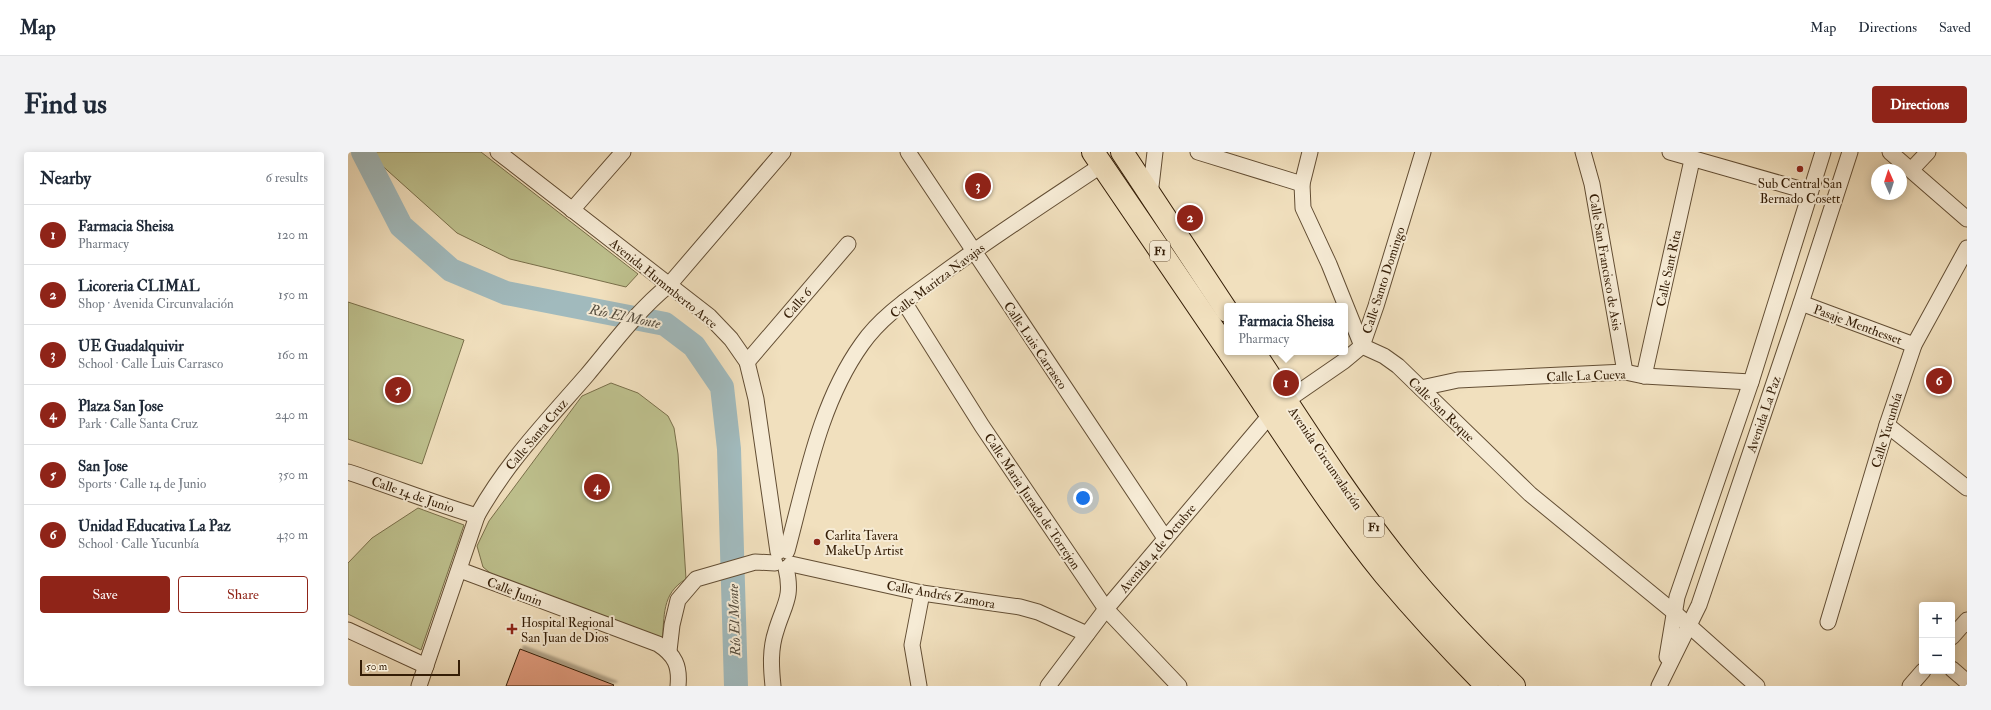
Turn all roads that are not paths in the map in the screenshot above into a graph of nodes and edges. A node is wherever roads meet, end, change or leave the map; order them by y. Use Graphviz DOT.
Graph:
graph roads {
  1 [pos="498,152"];
  2 [pos="623,152"];
  3 [pos="783,152"];
  4 [pos="908,152"];
  5 [pos="1122,152"];
  6 [pos="1155,152"];
  7 [pos="1198,152"];
  8 [pos="1310,152"];
  9 [pos="1423,152"];
  10 [pos="1583,152"];
  11 [pos="1670,152"];
  12 [pos="1823,152"];
  13 [pos="1850,152"];
  14 [pos="1890,152"];
  15 [pos="1928,152"];
  16 [pos="1098,159"];
  17 [pos="1692,160"];
  18 [pos="1911,170"];
  19 [pos="1302,184"];
  20 [pos="1810,192"];
  21 [pos="1150,194"];
  22 [pos="572,210"];
  23 [pos="1967,219"];
  24 [pos="848,244"];
  25 [pos="1967,248"];
  26 [pos="973,251"];
  27 [pos="669,285"];
  28 [pos="904,302"];
  29 [pos="1345,303"];
  30 [pos="1801,303"];
  31 [pos="1224,306"];
  32 [pos="1348,311"];
  33 [pos="1224,345"];
  34 [pos="1914,345"];
  35 [pos="1362,346"];
  36 [pos="1232,355"];
  37 [pos="1255,355"];
  38 [pos="746,362"];
  39 [pos="1625,372"];
  40 [pos="1644,376"];
  41 [pos="1751,382"];
  42 [pos="1421,388"];
  43 [pos="1279,407"];
  44 [pos="1887,425"];
  45 [pos="348,472"];
  46 [pos="1967,488"];
  47 [pos="477,516"];
  48 [pos="1165,538"];
  49 [pos="783,559"];
  50 [pos="460,570"];
  51 [pos="922,593"];
  52 [pos="1106,609"];
  53 [pos="1675,613"];
  54 [pos="1967,620"];
  55 [pos="1828,622"];
  56 [pos="1688,625"];
  57 [pos="348,630"];
  58 [pos="1087,634"];
  59 [pos="1955,634"];
  60 [pos="669,651"];
  61 [pos="426,666"];
  62 [pos="1665,672"];
  63 [pos="1955,672"];
  64 [pos="1920,674"];
  65 [pos="1967,682"];
  66 [pos="419,686"];
  67 [pos="678,686"];
  68 [pos="773,686"];
  69 [pos="919,686"];
  70 [pos="1048,686"];
  71 [pos="1179,686"];
  72 [pos="1487,686"];
  73 [pos="1514,686"];
  74 [pos="1659,686"];
  75 [pos="1758,686"];
  76 [pos="1910,686"];
  1 -- 22 [label="street, Avenida Hummberto Arce"];
  2 -- 22 [label="street"];
  3 -- 27 [label="street"];
  4 -- 26 [label="street, Calle Luis Carrasco"];
  5 -- 21 [label="highway, F1"];
  6 -- 21 [label="street"];
  7 -- 19 [label="street"];
  8 -- 19 [label="street"];
  9 -- 35 [label="street, Calle Santo Domingo"];
  10 -- 39 [label="street, Calle San Francisco de Asis"];
  11 -- 17 [label="street"];
  12 -- 20 [label="street, Avenida La Paz"];
  13 -- 30 [label="street, Avenida La Paz"];
  14 -- 18 [label="street"];
  15 -- 18 [label="street"];
  16 -- 26 [label="street, Calle Maritza Navajas"];
  16 -- 33 [label="highway, F1"];
  17 -- 20 [label="street"];
  17 -- 40 [label="street, Calle Sant Rita"];
  18 -- 23 [label="street"];
  19 -- 29 [label="street"];
  20 -- 41 [label="street, Avenida La Paz"];
  21 -- 31 [label="highway, F1"];
  22 -- 27 [label="street, Avenida Hummberto Arce"];
  24 -- 38 [label="street, Calle 6"];
  25 -- 34 [label="street, Calle Yucunbía"];
  26 -- 28 [label="street, Calle Maritza Navajas"];
  26 -- 48 [label="street, Calle Luis Carrasco"];
  27 -- 38 [label="street, Avenida Hummberto Arce"];
  27 -- 47 [label="street, Calle Santa Cruz"];
  28 -- 49 [label="street, Calle Maritza Navajas"];
  28 -- 52 [label="street, Calle Maria Jurado de Torrejon"];
  30 -- 34 [label="street, Pasaje Menthesset"];
  30 -- 56 [label="street, Avenida La Paz"];
  32 -- 35 [label="street"];
  34 -- 44 [label="street, Calle Yucunbía"];
  35 -- 42 [label="street, Calle San Roque"];
  35 -- 43 [label="street, Calle Santo Domingo"];
  36 -- 43 [label="highway, Avenida Circunvalación / F1"];
  37 -- 43 [label="highway, Avenida Circunvalación / F1"];
  38 -- 49 [label="street, Avenida Hummberto Arce"];
  39 -- 40 [label="street, Calle La Cueva"];
  39 -- 42 [label="street, Calle La Cueva"];
  40 -- 41 [label="street, Calle La Cueva"];
  41 -- 53 [label="street, Avenida La Paz"];
  42 -- 53 [label="street, Calle San Roque"];
  43 -- 48 [label="street, Avenida 4 de Octubre"];
  43 -- 72 [label="highway, Avenida Circunvalación / F1"];
  43 -- 73 [label="highway, Avenida Circunvalación / F1"];
  44 -- 46 [label="street"];
  44 -- 55 [label="street, Calle Yucunbía"];
  45 -- 47 [label="street, Calle 14 de Junio"];
  47 -- 50 [label="street, Calle Santa Cruz"];
  48 -- 52 [label="street, Avenida 4 de Octubre"];
  49 -- 51 [label="street, Calle Andrés Zamora"];
  49 -- 60 [label="street, Calle Andrés Zamora"];
  49 -- 68 [label="street, Avenida Hummberto Arce"];
  50 -- 60 [label="street, Calle Junin"];
  50 -- 61 [label="street"];
  51 -- 58 [label="street, Calle Andrés Zamora"];
  51 -- 69 [label="street"];
  52 -- 58 [label="street, Avenida 4 de Octubre"];
  52 -- 71 [label="street, Calle Maria Jurado de Torrejon"];
  53 -- 56 [label="street, Calle San Roque"];
  53 -- 62 [label="street, Avenida La Paz"];
  54 -- 59 [label="street"];
  56 -- 62 [label="street, Avenida La Paz"];
  56 -- 75 [label="street, Calle San Roque"];
  57 -- 61 [label="street"];
  58 -- 70 [label="street, Avenida 4 de Octubre"];
  60 -- 67 [label="street"];
  61 -- 66 [label="street"];
  62 -- 74 [label="street, Avenida La Paz"];
  63 -- 65 [label="street"];
  64 -- 76 [label="street"];
}
